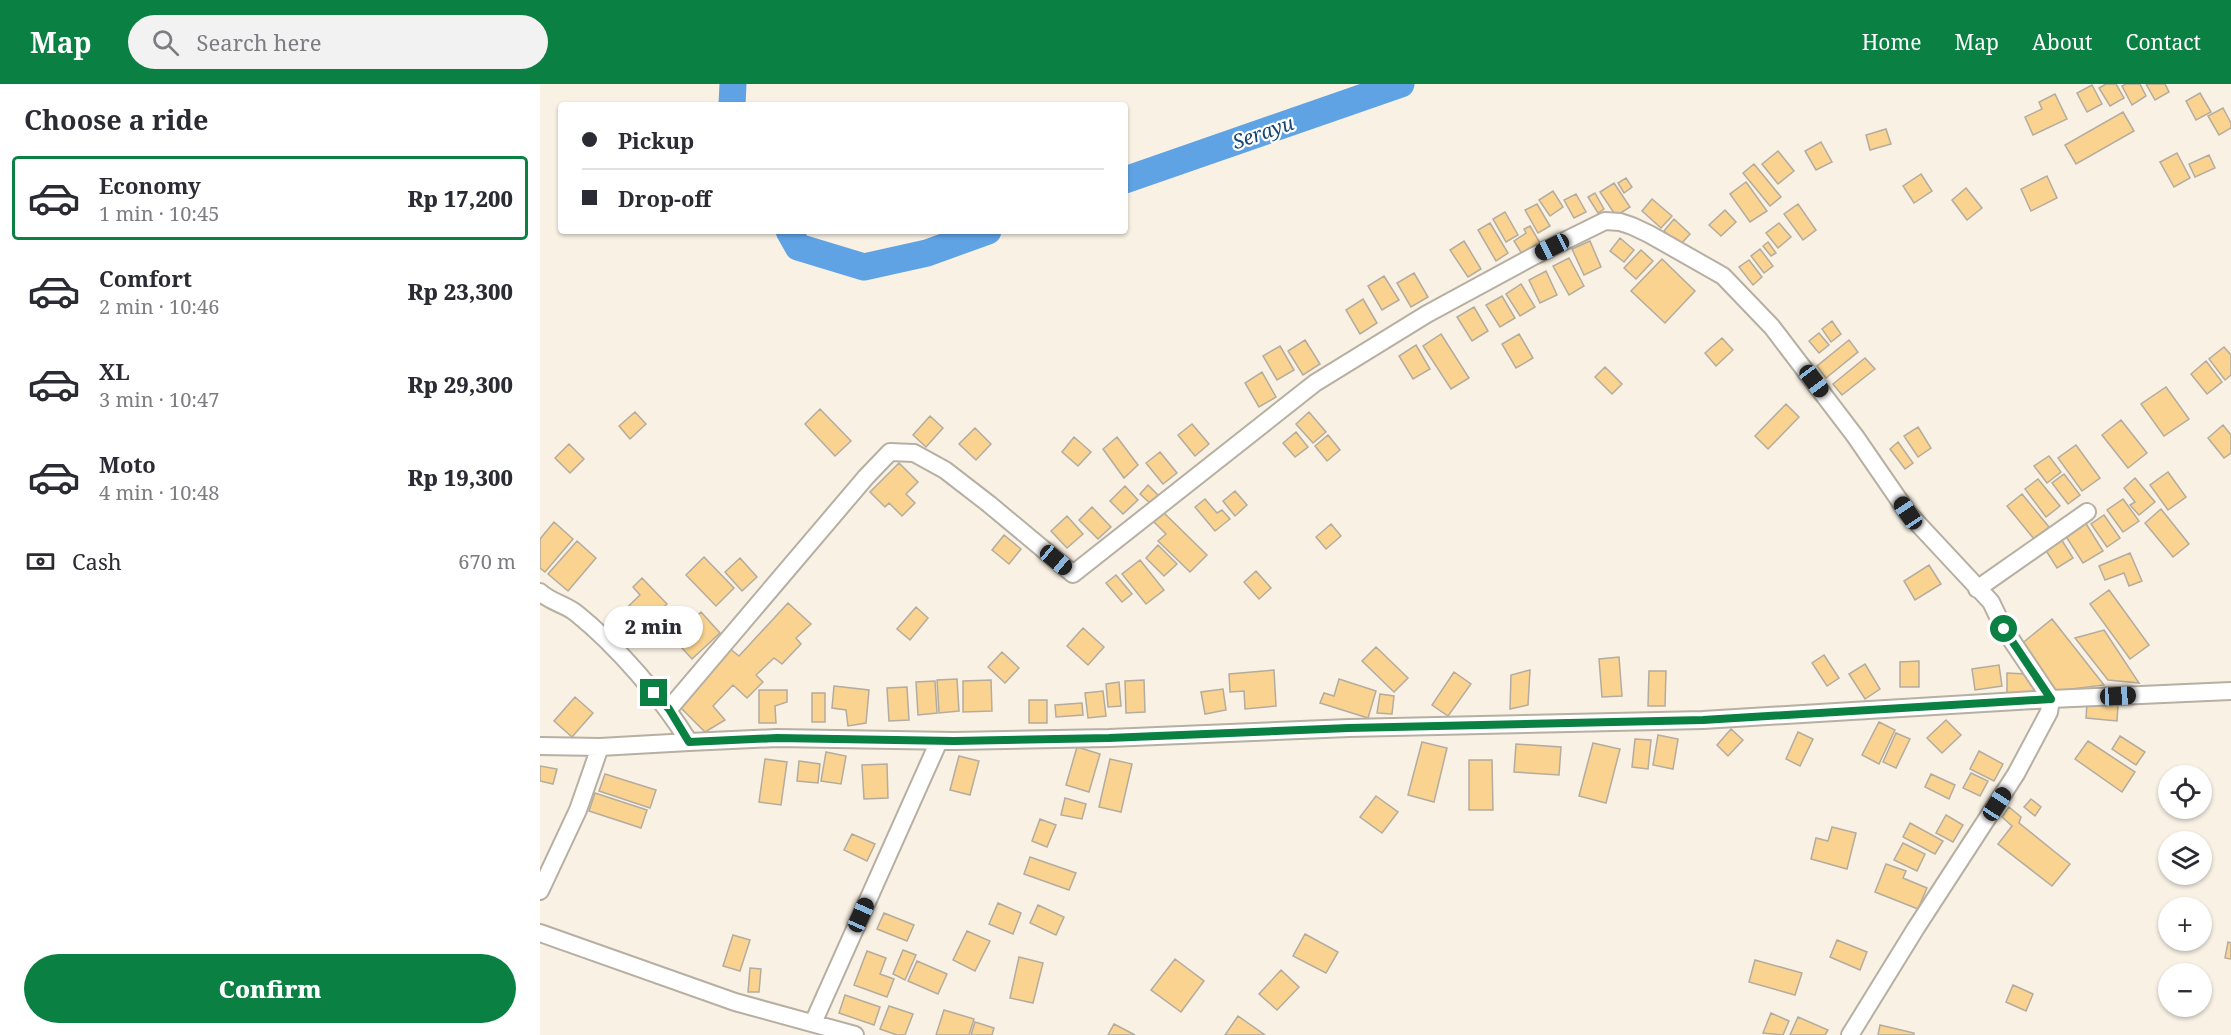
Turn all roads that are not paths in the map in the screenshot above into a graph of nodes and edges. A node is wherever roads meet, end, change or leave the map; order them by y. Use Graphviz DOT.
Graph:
graph roads {
  1 [pos="2087,512"];
  2 [pos="1977,589"];
  3 [pos="540,592"];
  4 [pos="2231,691"];
  5 [pos="2051,699"];
  6 [pos="669,709"];
  7 [pos="939,741"];
  8 [pos="689,742"];
  9 [pos="540,746"];
  10 [pos="600,747"];
  11 [pos="540,891"];
  12 [pos="540,933"];
  13 [pos="813,1023"];
  14 [pos="855,1035"];
  15 [pos="1850,1035"];
  1 -- 2 [label="street"];
  2 -- 5 [label="street"];
  2 -- 6 [label="street"];
  3 -- 6 [label="street"];
  4 -- 5 [label="street"];
  5 -- 7 [label="street"];
  5 -- 15 [label="street"];
  6 -- 8 [label="street"];
  7 -- 8 [label="street"];
  7 -- 13 [label="street"];
  8 -- 10 [label="street"];
  9 -- 10 [label="street"];
  10 -- 11 [label="street"];
  12 -- 13 [label="street"];
  13 -- 14 [label="street"];
}
